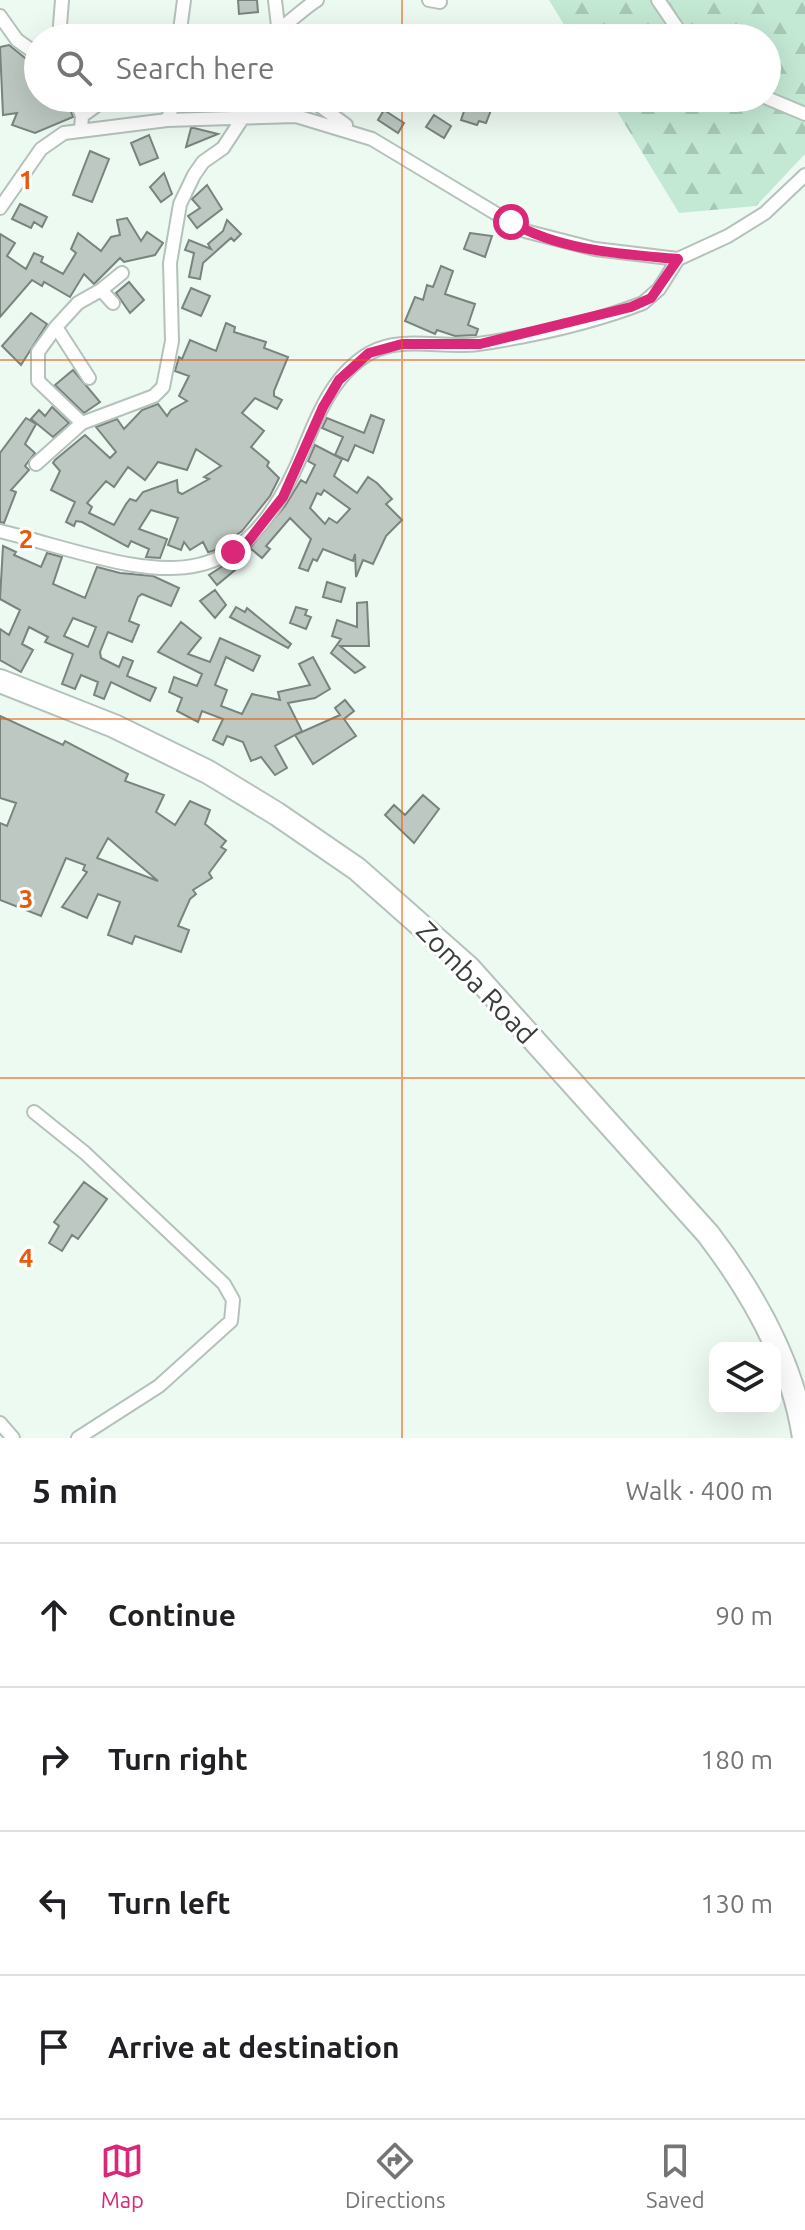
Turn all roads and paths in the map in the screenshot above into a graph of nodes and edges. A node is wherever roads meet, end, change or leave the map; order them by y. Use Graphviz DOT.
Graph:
graph roads {
  1 [pos="62,0"];
  2 [pos="184,0"];
  3 [pos="275,0"];
  4 [pos="317,0"];
  5 [pos="658,0"];
  6 [pos="0,16"];
  7 [pos="60,24"];
  8 [pos="182,24"];
  9 [pos="277,24"];
  10 [pos="289,24"];
  11 [pos="674,24"];
  12 [pos="24,45"];
  13 [pos="781,104"];
  14 [pos="79,112"];
  15 [pos="93,112"];
  16 [pos="170,112"];
  17 [pos="329,112"];
  18 [pos="805,114"];
  19 [pos="244,116"];
  20 [pos="167,120"];
  21 [pos="82,123"];
  22 [pos="358,133"];
  23 [pos="805,175"];
  24 [pos="0,208"];
  25 [pos="678,259"];
  26 [pos="122,273"];
  27 [pos="101,290"];
  28 [pos="113,303"];
  29 [pos="56,327"];
  30 [pos="89,378"];
  31 [pos="82,423"];
  32 [pos="36,464"];
  33 [pos="0,531"];
  34 [pos="0,681"];
  35 [pos="34,1112"];
  36 [pos="0,1423"];
  37 [pos="13,1438"];
  38 [pos="78,1438"];
  39 [pos="804,1438"];
  1 -- 7 [label="street"];
  2 -- 8 [label="street"];
  3 -- 9 [label="street"];
  4 -- 10 [label="street"];
  5 -- 11 [label="street"];
  6 -- 12 [label="street"];
  13 -- 18 [label="street"];
  14 -- 21 [label="street"];
  15 -- 21 [label="street"];
  16 -- 20 [label="street"];
  17 -- 22 [label="street"];
  19 -- 20 [label="street"];
  19 -- 22 [label="street"];
  19 -- 31 [label="street"];
  20 -- 21 [label="street"];
  21 -- 24 [label="street"];
  22 -- 25 [label="street"];
  23 -- 25 [label="street"];
  25 -- 33 [label="street"];
  26 -- 27 [label="street"];
  27 -- 28 [label="street"];
  27 -- 29 [label="street"];
  29 -- 30 [label="street"];
  29 -- 31 [label="street"];
  31 -- 32 [label="street"];
  34 -- 39 [label="highway, Zomba Road"];
  35 -- 38 [label="street"];
  36 -- 37 [label="street"];
}
